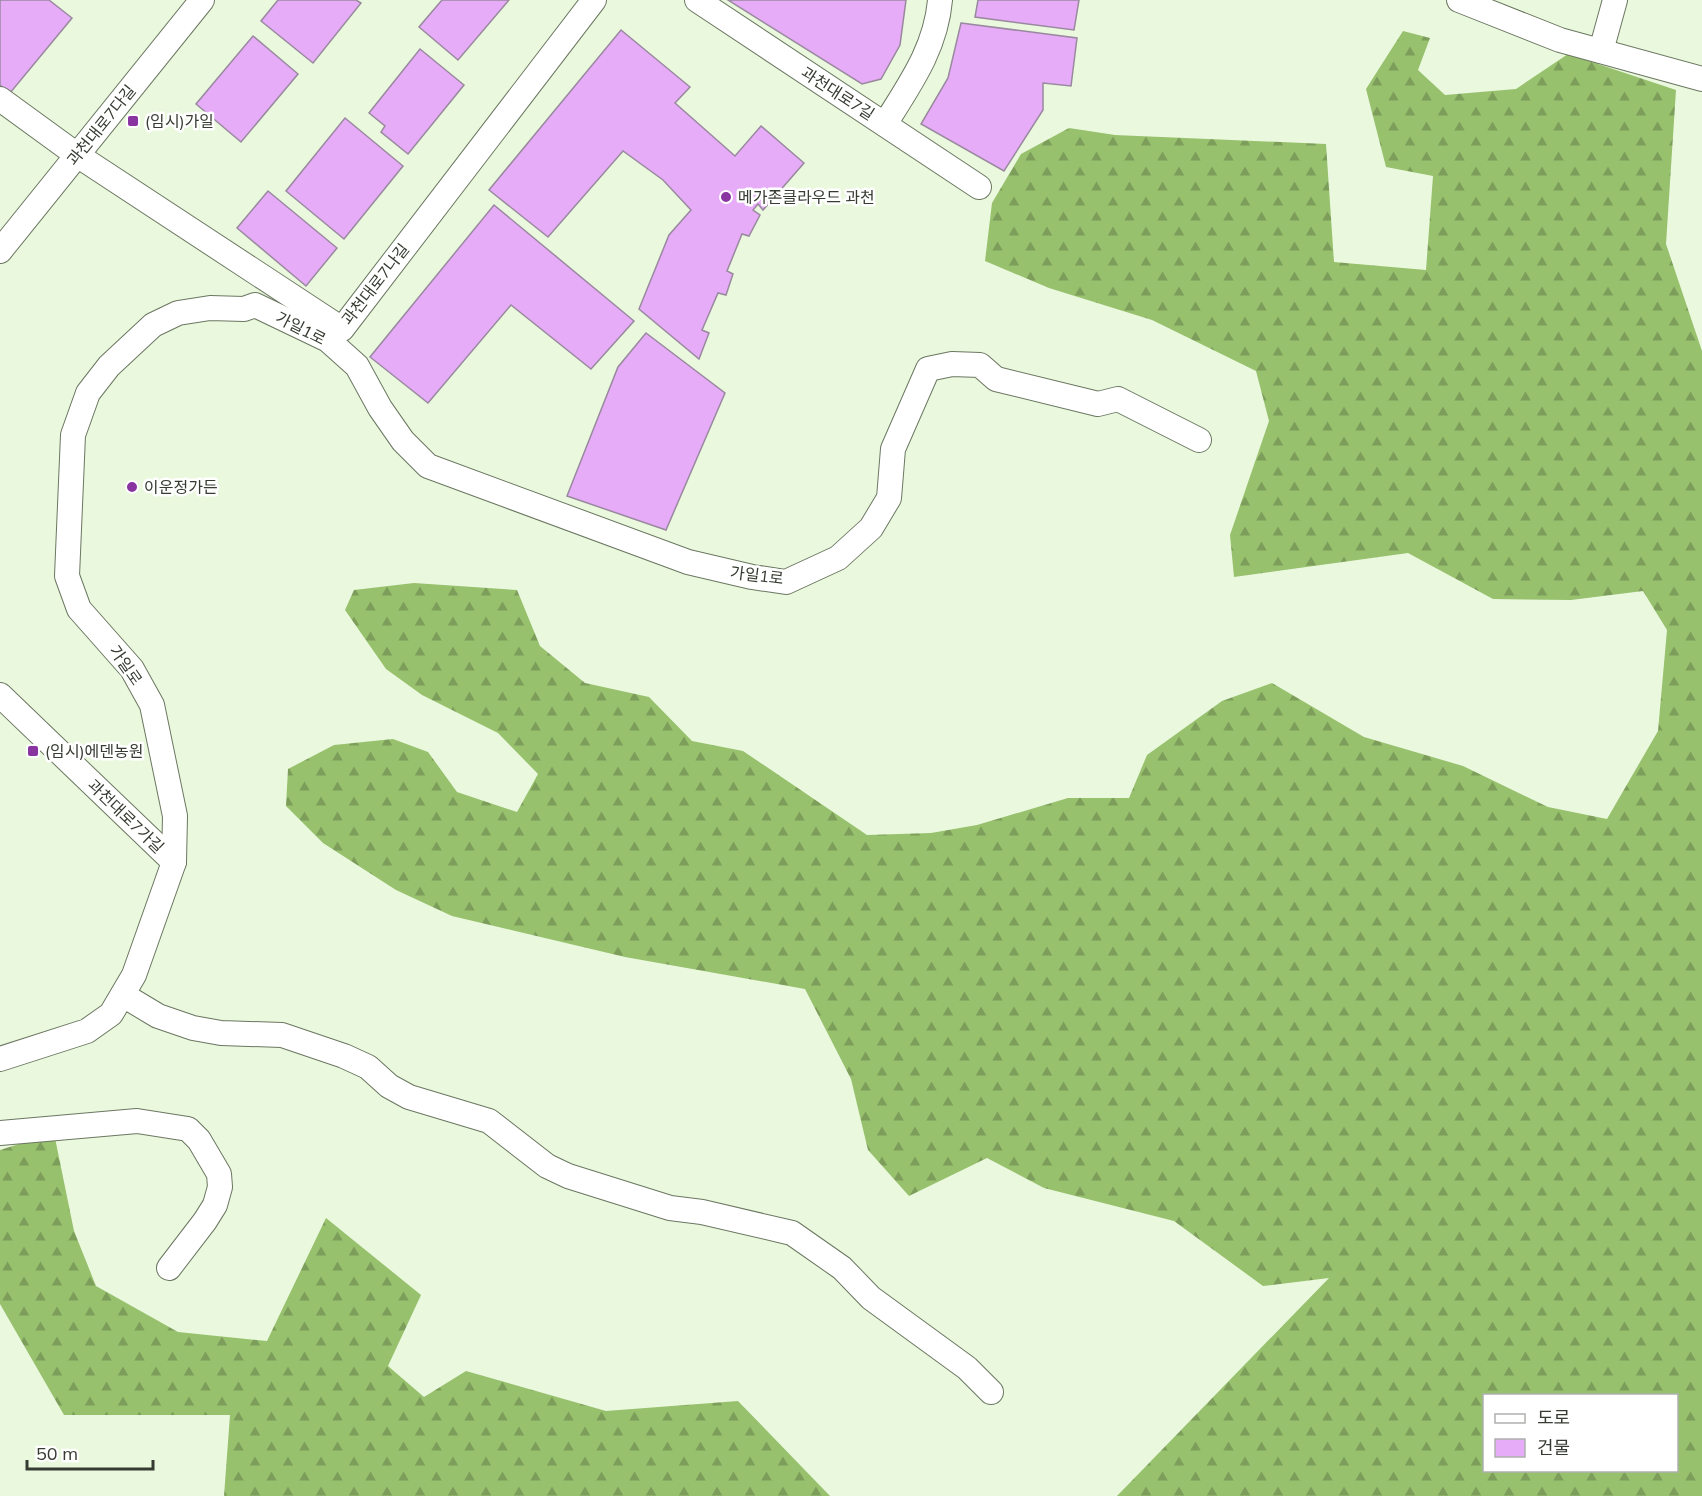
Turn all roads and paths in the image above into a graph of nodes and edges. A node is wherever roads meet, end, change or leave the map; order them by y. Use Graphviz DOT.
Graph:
graph roads {
  1 [pos="202,0"];
  2 [pos="594,0"];
  3 [pos="696,0"];
  4 [pos="940,0"];
  5 [pos="1459,0"];
  6 [pos="1615,0"];
  7 [pos="1601,51"];
  8 [pos="1702,79"];
  9 [pos="0,99"];
  10 [pos="885,124"];
  11 [pos="77,155"];
  12 [pos="980,187"];
  13 [pos="0,251"];
  14 [pos="255,305"];
  15 [pos="1199,440"];
  16 [pos="0,695"];
  17 [pos="174,862"];
  18 [pos="123,995"];
  19 [pos="0,1059"];
  20 [pos="0,1133"];
  21 [pos="169,1268"];
  22 [pos="991,1392"];
  1 -- 11 [label="street, 과천대로7다길"];
  2 -- 11 [label="street, 과천대로7나길"];
  3 -- 10 [label="street, 과천대로7길"];
  4 -- 10 [label="street"];
  5 -- 7 [label="street"];
  6 -- 7 [label="street"];
  7 -- 8 [label="street"];
  9 -- 11 [label="street, 과천대로7나길"];
  10 -- 12 [label="street, 과천대로7길"];
  11 -- 13 [label="street, 과천대로7다길"];
  14 -- 15 [label="street, 가일1로"];
  14 -- 17 [label="street, 가일로"];
  16 -- 17 [label="street, 과천대로7가길"];
  17 -- 18 [label="street, 가일로"];
  18 -- 19 [label="street, 가일로"];
  18 -- 22 [label="street"];
  20 -- 21 [label="street"];
}
